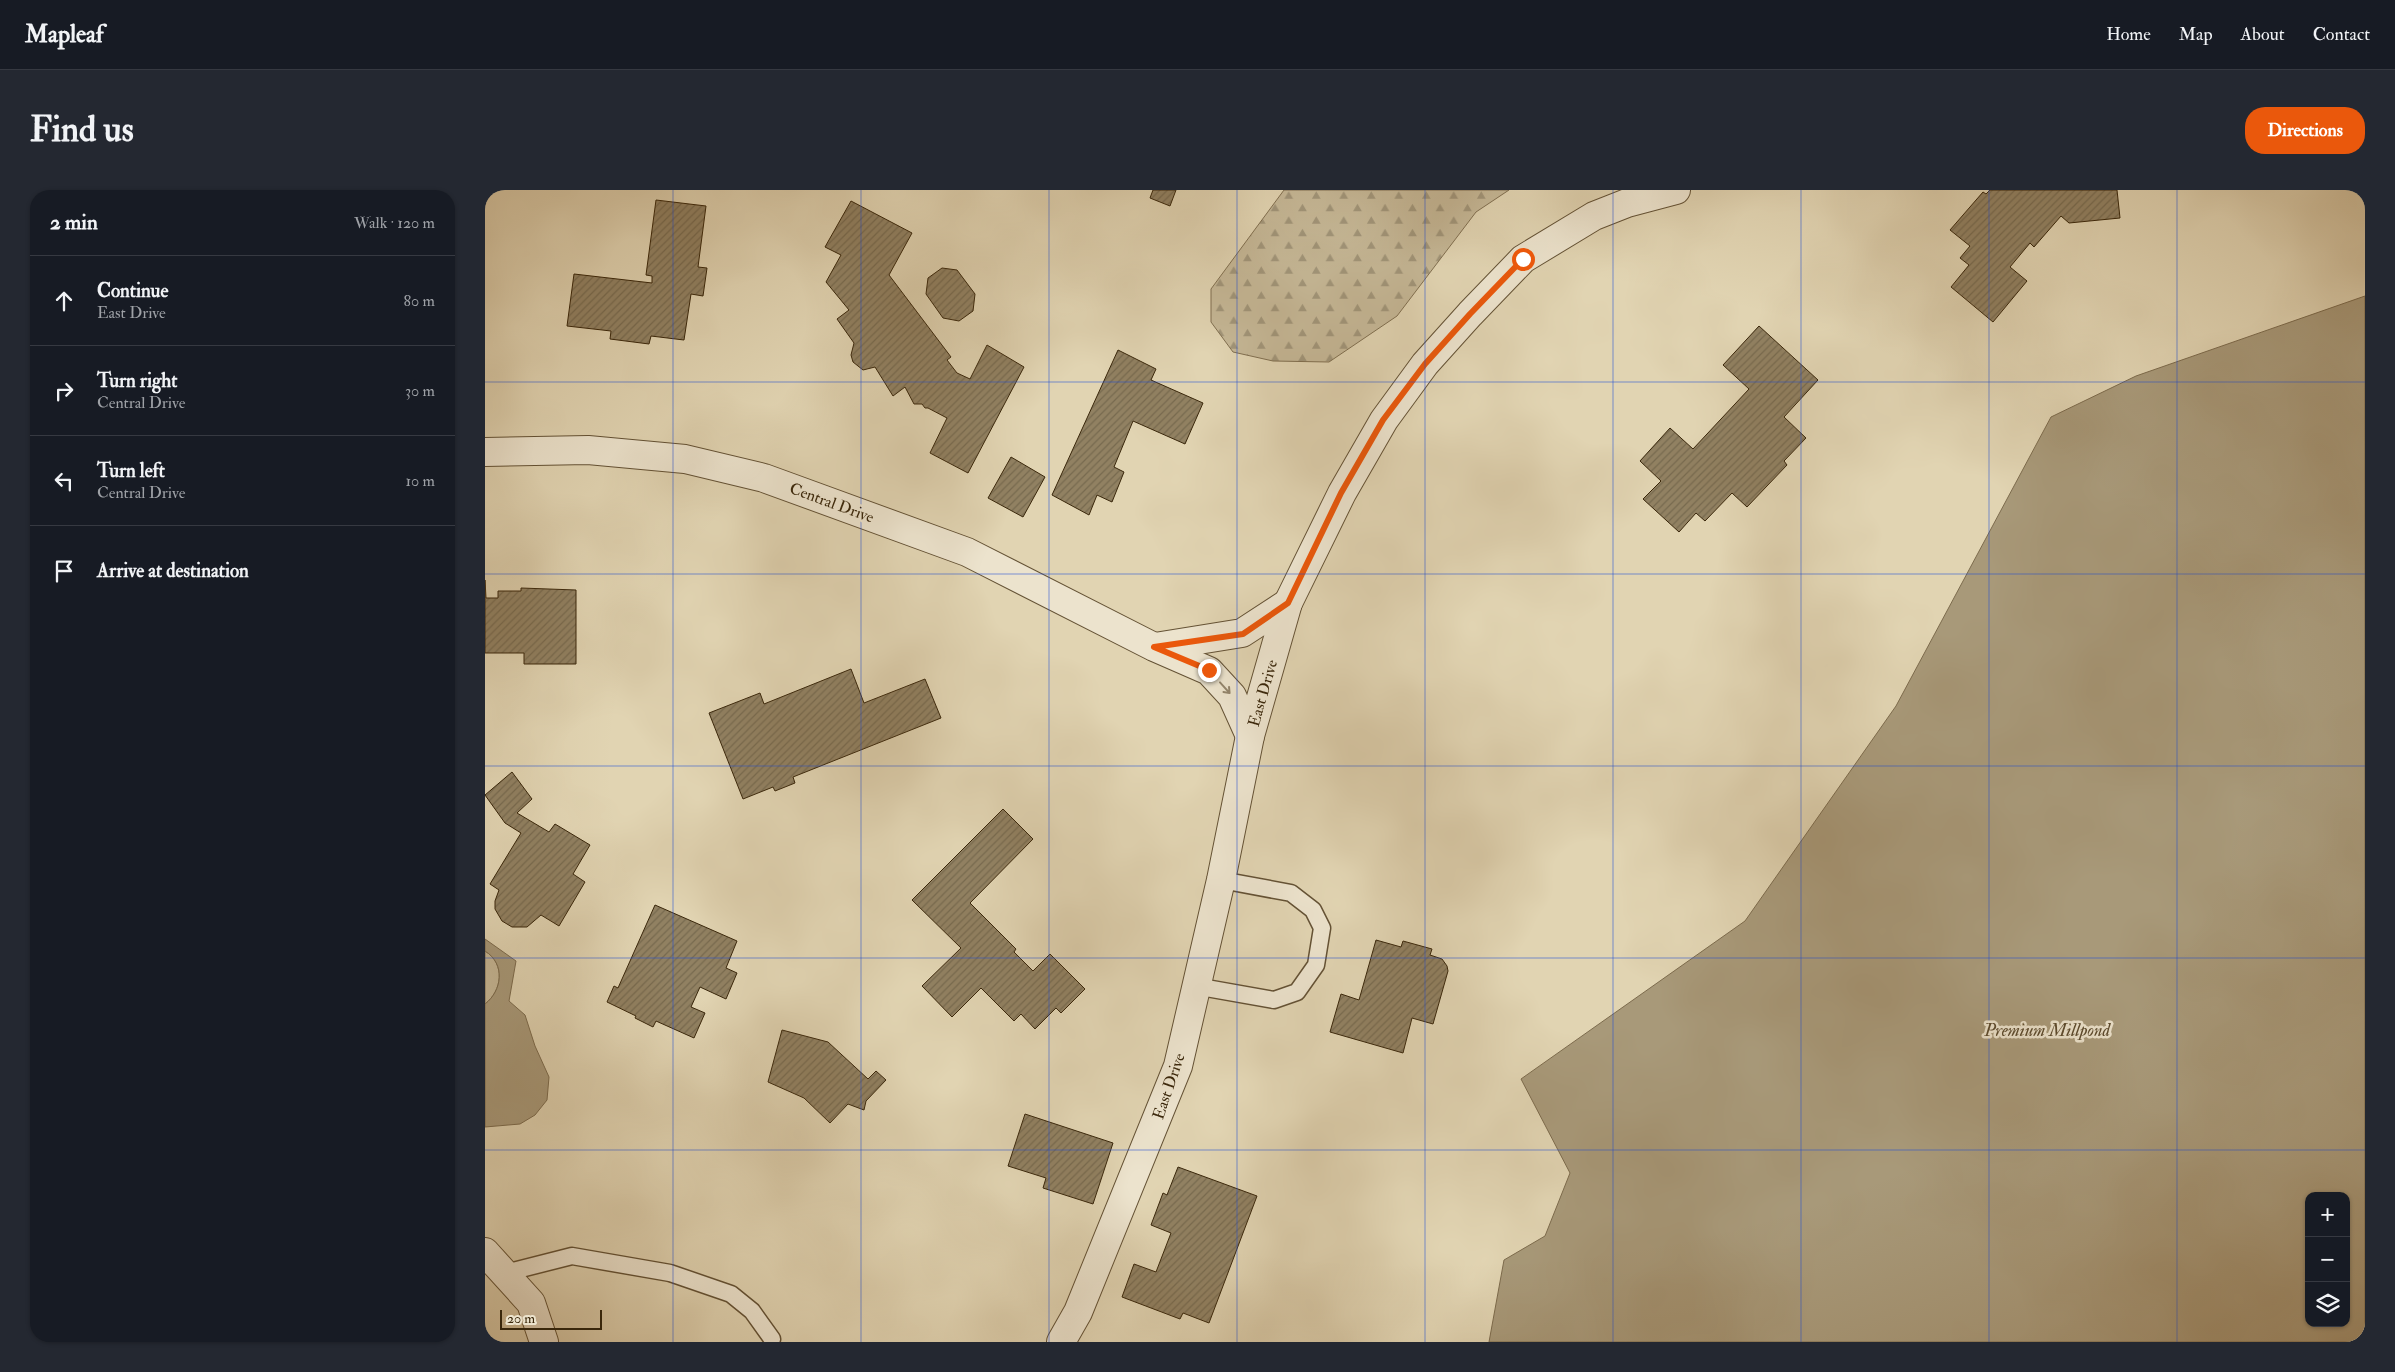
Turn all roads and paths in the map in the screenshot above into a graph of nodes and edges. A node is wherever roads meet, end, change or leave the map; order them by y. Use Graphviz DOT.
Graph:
graph roads {
  1 [pos="1676,190"];
  2 [pos="485,452"];
  3 [pos="1288,603"];
  4 [pos="1154,647"];
  5 [pos="1250,736"];
  6 [pos="1221,880"];
  7 [pos="1195,986"];
  8 [pos="485,1252"];
  9 [pos="505,1273"];
  10 [pos="772,1339"];
  11 [pos="544,1342"];
  12 [pos="1061,1342"];
  1 -- 3 [label="street, East Drive"];
  2 -- 4 [label="street, Central Drive"];
  3 -- 4 [label="street"];
  3 -- 5 [label="street, East Drive"];
  4 -- 5 [label="street, Central Drive, one-way"];
  5 -- 6 [label="street, East Drive"];
  6 -- 7 [label="street, East Drive"];
  6 -- 7 [label="lane"];
  7 -- 12 [label="street, East Drive"];
  8 -- 9 [label="street"];
  9 -- 10 [label="lane"];
  9 -- 11 [label="street"];
}
